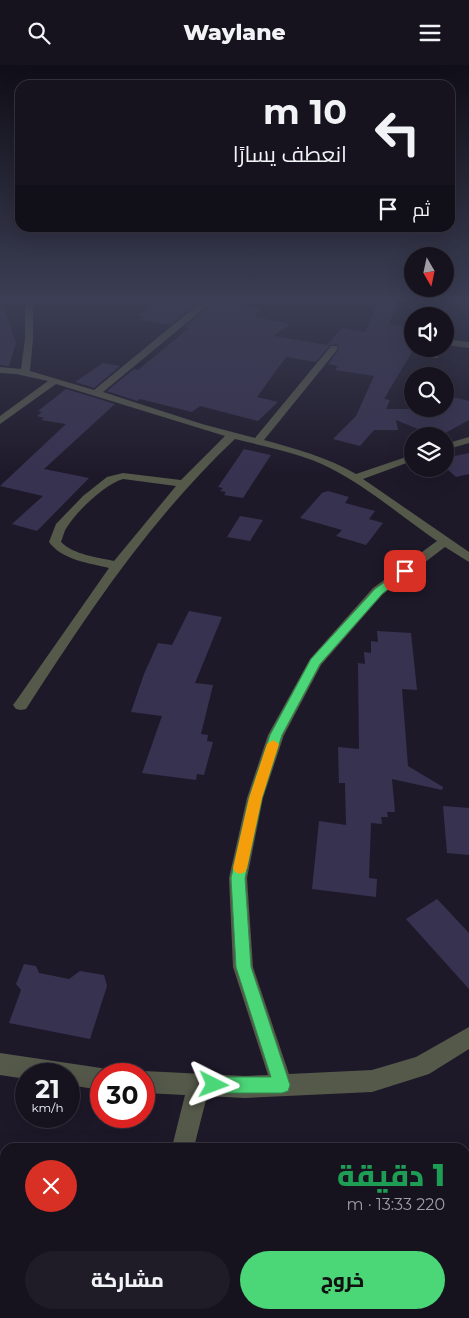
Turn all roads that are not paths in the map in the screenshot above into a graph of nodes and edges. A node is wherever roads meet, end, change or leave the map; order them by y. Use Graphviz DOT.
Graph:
graph roads {
  1 [pos="27,359"];
  2 [pos="137,359"];
  3 [pos="325,359"];
  4 [pos="0,369"];
  5 [pos="25,372"];
  6 [pos="55,380"];
  7 [pos="96,393"];
  8 [pos="0,421"];
  9 [pos="232,435"];
  10 [pos="469,440"];
  11 [pos="258,441"];
  12 [pos="454,444"];
  13 [pos="404,461"];
  14 [pos="355,478"];
  15 [pos="183,484"];
  16 [pos="445,541"];
  17 [pos="469,558"];
  18 [pos="118,566"];
  19 [pos="21,705"];
  20 [pos="469,1037"];
  21 [pos="0,1064"];
  22 [pos="15,1066"];
  23 [pos="155,1083"];
  24 [pos="199,1085"];
  25 [pos="282,1085"];
  26 [pos="184,1143"];
  1 -- 5 [label="street"];
  2 -- 7 [label="street"];
  3 -- 11 [label="street"];
  4 -- 5 [label="street"];
  5 -- 6 [label="street"];
  6 -- 7 [label="street"];
  6 -- 8 [label="street"];
  7 -- 9 [label="street"];
  9 -- 11 [label="street"];
  9 -- 15 [label="street"];
  10 -- 12 [label="street"];
  11 -- 14 [label="street"];
  13 -- 14 [label="street"];
  14 -- 16 [label="street"];
  15 -- 18 [label="street"];
  15 -- 18 [label="street"];
  16 -- 17 [label="street"];
  16 -- 25 [label="street"];
  18 -- 19 [label="street"];
  20 -- 25 [label="street"];
  21 -- 22 [label="street"];
  23 -- 24 [label="street"];
  24 -- 25 [label="street"];
  24 -- 26 [label="street"];
}
